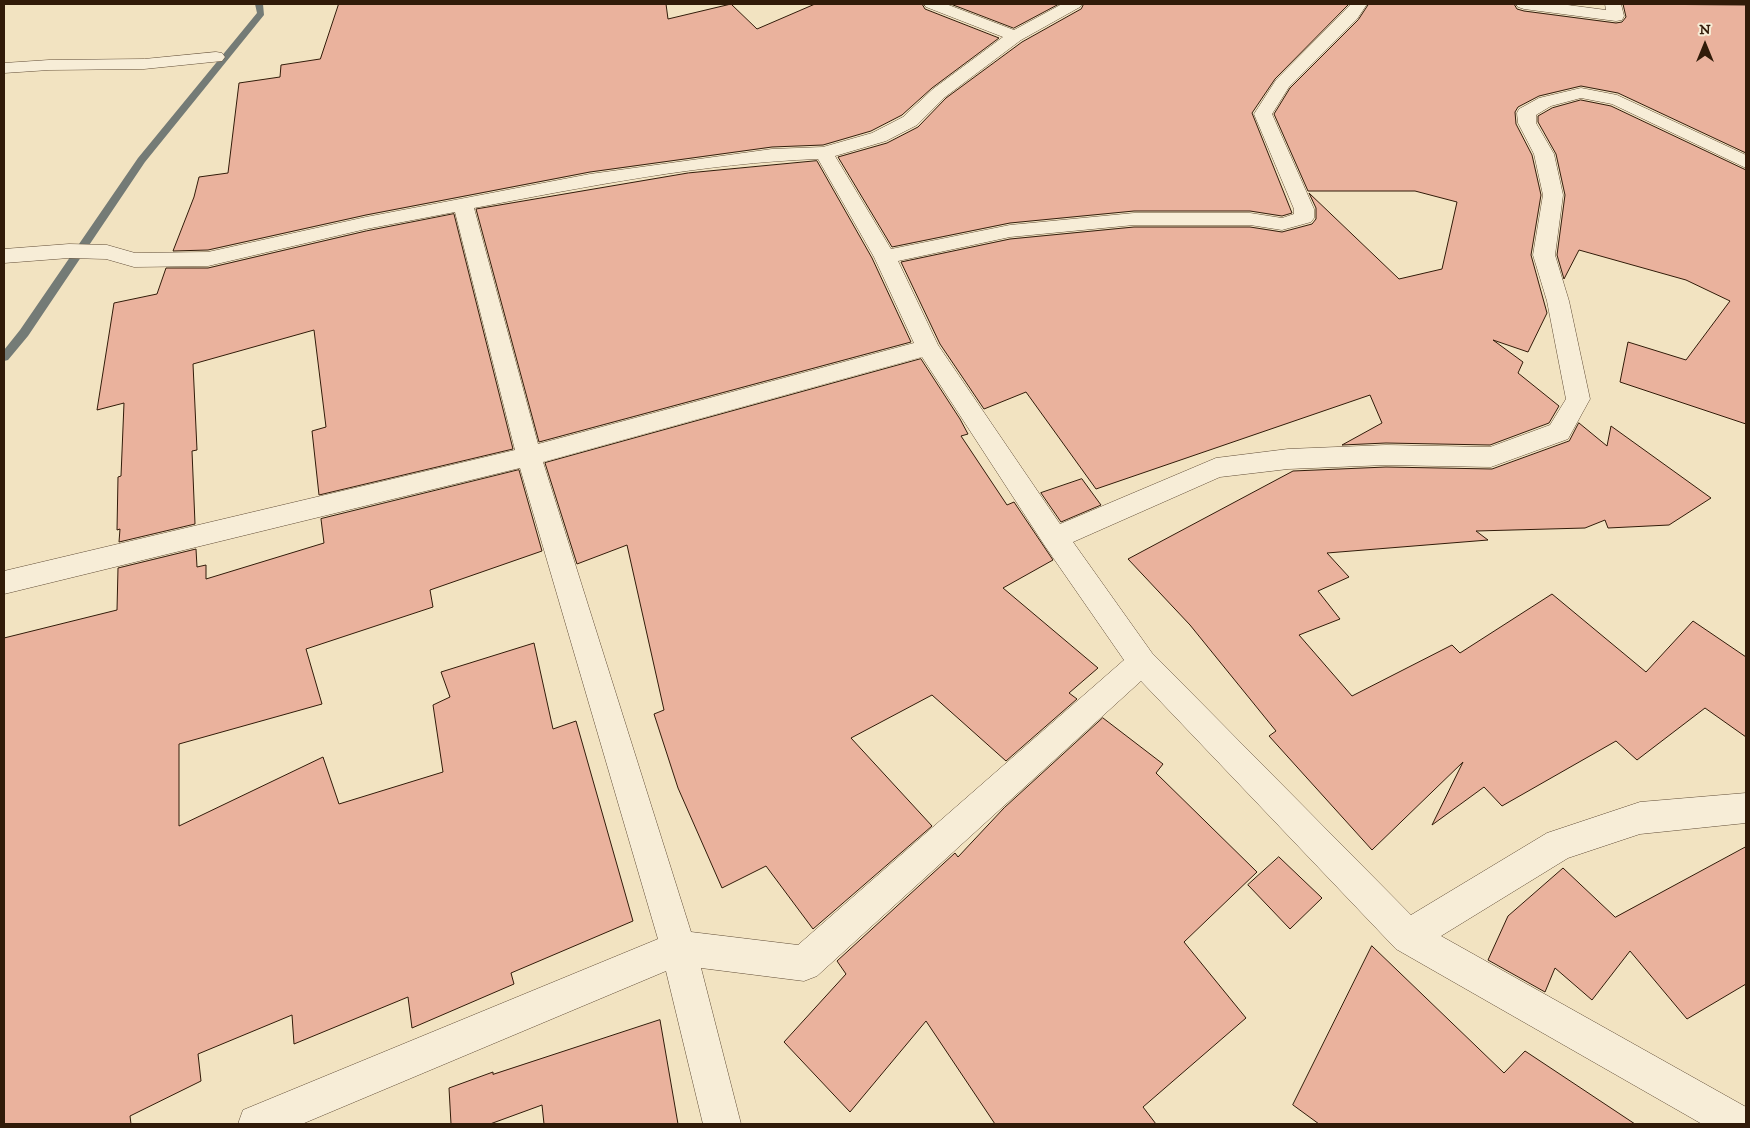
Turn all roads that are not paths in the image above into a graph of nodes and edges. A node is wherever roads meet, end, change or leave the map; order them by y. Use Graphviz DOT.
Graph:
graph roads {
  1 [pos="932,4"];
  2 [pos="1074,4"];
  3 [pos="1359,4"];
  4 [pos="1524,4"];
  5 [pos="1612,4"];
  6 [pos="1015,36"];
  7 [pos="216,58"];
  8 [pos="4,68"];
  9 [pos="824,153"];
  10 [pos="1746,162"];
  11 [pos="463,205"];
  12 [pos="4,256"];
  13 [pos="885,257"];
  14 [pos="928,347"];
  15 [pos="529,456"];
  16 [pos="1055,538"];
  17 [pos="4,583"];
  18 [pos="1142,662"];
  19 [pos="1746,808"];
  20 [pos="1408,936"];
  21 [pos="678,948"];
  22 [pos="256,1124"];
  23 [pos="722,1124"];
  24 [pos="1739,1124"];
  1 -- 6 [label="street"];
  2 -- 6 [label="street"];
  3 -- 13 [label="street"];
  4 -- 5 [label="street"];
  6 -- 9 [label="street"];
  7 -- 8 [label="street"];
  9 -- 11 [label="street"];
  9 -- 13 [label="street"];
  10 -- 16 [label="street"];
  11 -- 12 [label="street"];
  11 -- 15 [label="street"];
  13 -- 14 [label="street"];
  14 -- 15 [label="street"];
  14 -- 16 [label="street"];
  15 -- 17 [label="street"];
  15 -- 21 [label="street"];
  16 -- 18 [label="street"];
  18 -- 20 [label="street"];
  18 -- 21 [label="street"];
  19 -- 20 [label="street"];
  20 -- 24 [label="street"];
  21 -- 22 [label="street"];
  21 -- 23 [label="street"];
}
